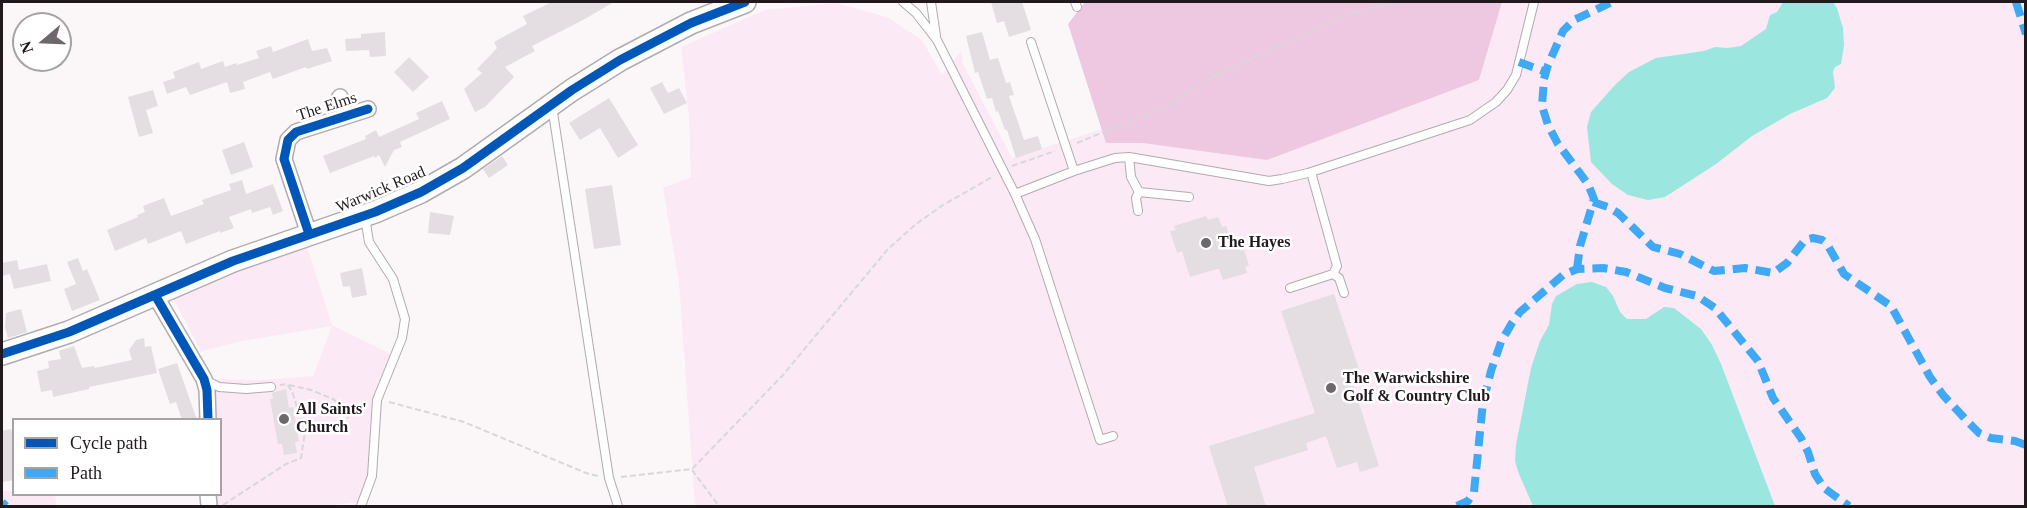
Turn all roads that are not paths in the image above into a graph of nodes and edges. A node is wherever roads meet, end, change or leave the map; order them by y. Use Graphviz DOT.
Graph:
graph roads {
  1 [pos="745,2"];
  2 [pos="903,2"];
  3 [pos="931,2"];
  4 [pos="1534,2"];
  5 [pos="937,40"];
  6 [pos="1031,42"];
  7 [pos="340,97"];
  8 [pos="552,104"];
  9 [pos="368,109"];
  10 [pos="346,116"];
  11 [pos="1129,157"];
  12 [pos="1074,171"];
  13 [pos="1311,172"];
  14 [pos="1139,192"];
  15 [pos="1015,194"];
  16 [pos="1189,197"];
  17 [pos="1138,212"];
  18 [pos="365,216"];
  19 [pos="309,234"];
  20 [pos="1333,274"];
  21 [pos="1290,288"];
  22 [pos="1344,293"];
  23 [pos="155,295"];
  24 [pos="2,354"];
  25 [pos="204,379"];
  26 [pos="271,387"];
  27 [pos="208,418"];
  28 [pos="1113,436"];
  29 [pos="361,507"];
  30 [pos="618,507"];
  1 -- 8 [label="street, Warwick Road"];
  2 -- 5 [label="lane"];
  3 -- 5 [label="lane"];
  4 -- 13 [label="lane"];
  5 -- 15 [label="lane"];
  6 -- 12 [label="lane"];
  7 -- 10 [label="street"];
  8 -- 18 [label="street, Warwick Road"];
  8 -- 30 [label="lane"];
  9 -- 10 [label="street, The Elms"];
  10 -- 19 [label="street, The Elms"];
  11 -- 12 [label="lane"];
  11 -- 13 [label="lane"];
  11 -- 14 [label="lane"];
  12 -- 15 [label="lane"];
  13 -- 20 [label="lane"];
  14 -- 16 [label="lane"];
  14 -- 17 [label="lane"];
  15 -- 28 [label="lane"];
  18 -- 19 [label="street, Warwick Road"];
  18 -- 29 [label="lane"];
  19 -- 23 [label="street, Warwick Road"];
  20 -- 21 [label="lane"];
  20 -- 22 [label="lane"];
  23 -- 24 [label="street, Warwick Road"];
  23 -- 25 [label="street"];
  25 -- 26 [label="lane"];
  25 -- 27 [label="street"];
}
